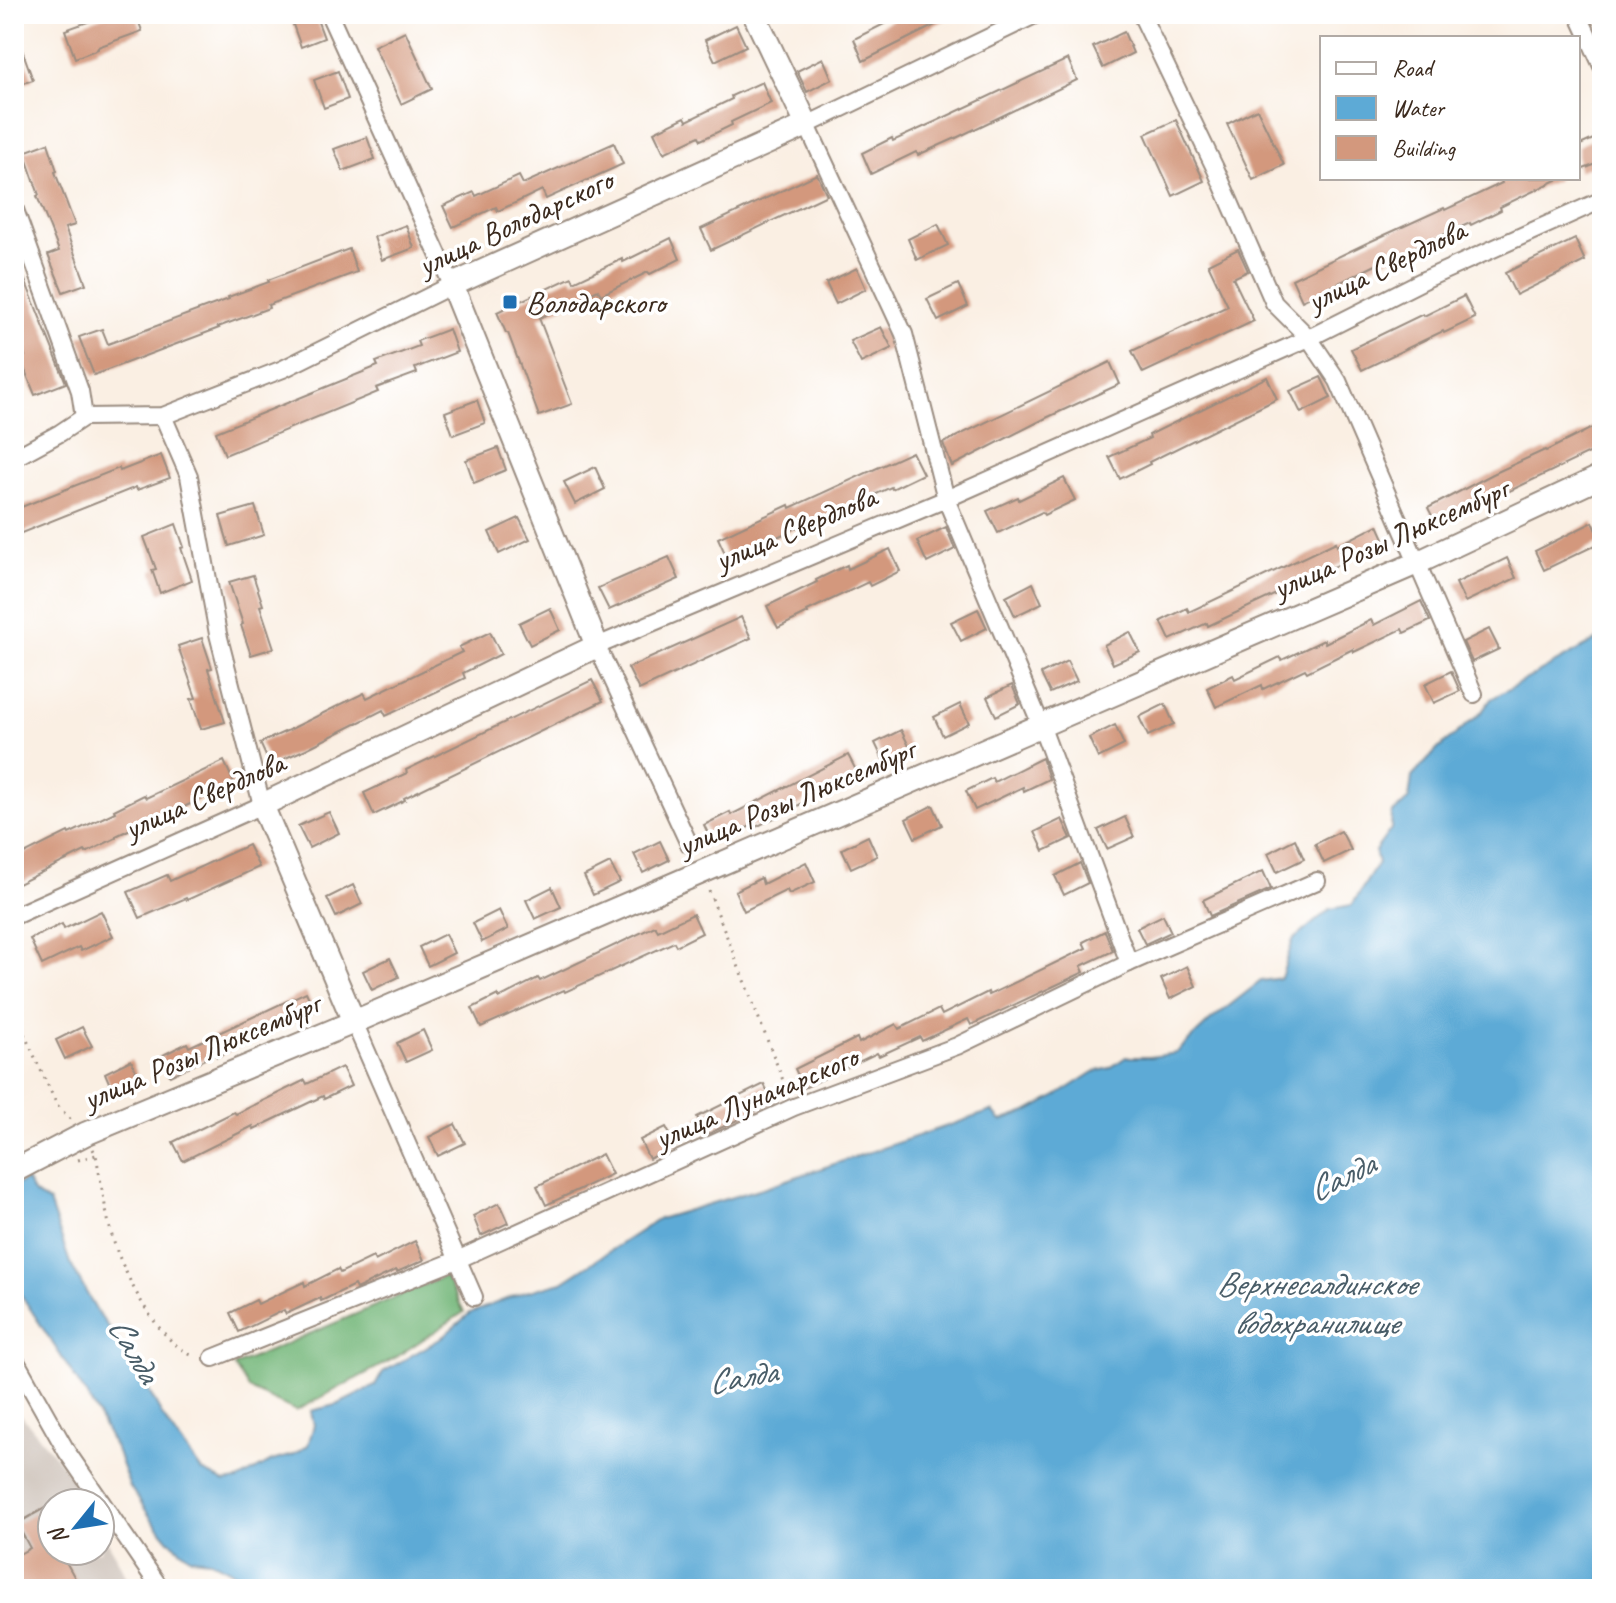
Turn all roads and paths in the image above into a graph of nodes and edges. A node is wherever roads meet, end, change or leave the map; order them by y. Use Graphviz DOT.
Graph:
graph roads {
  1 [pos="329,14"];
  2 [pos="754,14"];
  3 [pos="1037,14"];
  4 [pos="1141,14"];
  5 [pos="1578,14"];
  6 [pos="1602,66"];
  7 [pos="807,125"];
  8 [pos="1602,200"];
  9 [pos="14,207"];
  10 [pos="452,285"];
  11 [pos="1309,338"];
  12 [pos="163,416"];
  13 [pos="84,417"];
  14 [pos="14,458"];
  15 [pos="1602,476"];
  16 [pos="946,499"];
  17 [pos="1417,563"];
  18 [pos="597,646"];
  19 [pos="1474,694"];
  20 [pos="1041,725"];
  21 [pos="262,805"];
  22 [pos="689,844"];
  23 [pos="702,872"];
  24 [pos="1317,881"];
  25 [pos="14,916"];
  26 [pos="1129,963"];
  27 [pos="14,1012"];
  28 [pos="354,1022"];
  29 [pos="794,1107"];
  30 [pos="85,1134"];
  31 [pos="96,1155"];
  32 [pos="57,1159"];
  33 [pos="14,1171"];
  34 [pos="457,1260"];
  35 [pos="474,1297"];
  36 [pos="14,1358"];
  37 [pos="213,1358"];
  38 [pos="161,1589"];
  1 -- 10 [label="street"];
  2 -- 7 [label="street"];
  3 -- 7 [label="street, улица Володарского"];
  4 -- 11 [label="street"];
  5 -- 6 [label="street"];
  7 -- 10 [label="street, улица Володарского"];
  7 -- 16 [label="street"];
  8 -- 11 [label="street, улица Свердлова"];
  9 -- 13 [label="street"];
  10 -- 12 [label="street, улица Володарского"];
  10 -- 18 [label="street"];
  11 -- 16 [label="street, улица Свердлова"];
  11 -- 17 [label="street"];
  12 -- 13 [label="street, улица Володарского"];
  12 -- 21 [label="street"];
  13 -- 14 [label="street"];
  15 -- 17 [label="street, улица Розы Люксембург"];
  16 -- 18 [label="street, улица Свердлова"];
  16 -- 20 [label="street"];
  17 -- 19 [label="street"];
  17 -- 20 [label="street, улица Розы Люксембург"];
  18 -- 21 [label="street, улица Свердлова"];
  18 -- 22 [label="street"];
  20 -- 23 [label="street, улица Розы Люксембург"];
  20 -- 26 [label="street"];
  21 -- 25 [label="street, улица Свердлова"];
  21 -- 28 [label="street"];
  23 -- 28 [label="street, улица Розы Люксембург"];
  23 -- 29 [label="path"];
  24 -- 26 [label="street, улица Луначарского"];
  26 -- 29 [label="street, улица Луначарского"];
  27 -- 30 [label="path"];
  28 -- 30 [label="street, улица Розы Люксембург"];
  28 -- 34 [label="street"];
  29 -- 34 [label="street, улица Луначарского"];
  30 -- 31 [label="path"];
  30 -- 32 [label="street, улица Розы Люксембург"];
  31 -- 32 [label="path"];
  31 -- 37 [label="path"];
  32 -- 33 [label="street, улица Розы Люксембург"];
  34 -- 35 [label="street"];
  34 -- 37 [label="street, улица Луначарского"];
  36 -- 38 [label="street"];
}
